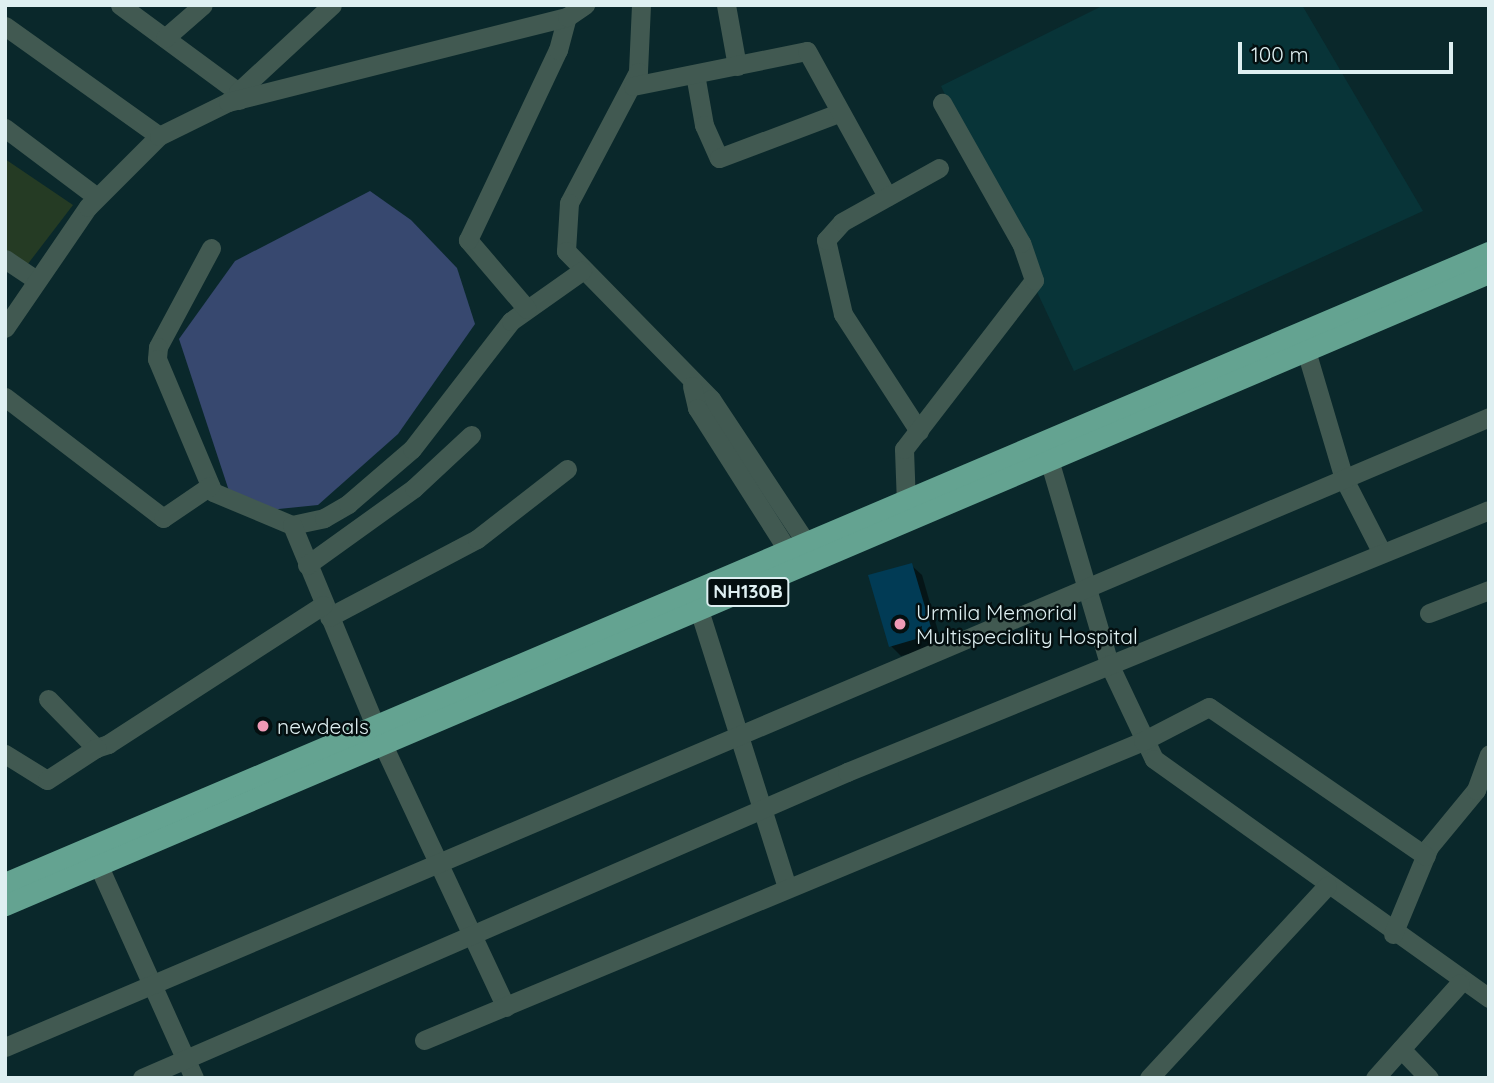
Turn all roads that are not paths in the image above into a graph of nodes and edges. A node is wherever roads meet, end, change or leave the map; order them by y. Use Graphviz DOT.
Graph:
graph roads {
  1 [pos="120,5"];
  2 [pos="203,5"];
  3 [pos="332,5"];
  4 [pos="585,5"];
  5 [pos="641,5"];
  6 [pos="726,5"];
  7 [pos="567,17"];
  8 [pos="7,29"];
  9 [pos="165,38"];
  10 [pos="737,66"];
  11 [pos="695,74"];
  12 [pos="633,86"];
  13 [pos="239,96"];
  14 [pos="942,103"];
  15 [pos="839,113"];
  16 [pos="5,128"];
  17 [pos="159,136"];
  18 [pos="939,168"];
  19 [pos="887,196"];
  20 [pos="97,197"];
  21 [pos="211,248"];
  22 [pos="1489,251"];
  23 [pos="5,259"];
  24 [pos="582,271"];
  25 [pos="1489,273"];
  26 [pos="36,280"];
  27 [pos="527,309"];
  28 [pos="5,328"];
  29 [pos="1307,354"];
  30 [pos="5,397"];
  31 [pos="1489,417"];
  32 [pos="919,431"];
  33 [pos="471,435"];
  34 [pos="1050,463"];
  35 [pos="566,469"];
  36 [pos="1344,478"];
  37 [pos="209,486"];
  38 [pos="906,504"];
  39 [pos="1489,510"];
  40 [pos="292,525"];
  41 [pos="1382,554"];
  42 [pos="804,557"];
  43 [pos="307,565"];
  44 [pos="1086,587"];
  45 [pos="1489,590"];
  46 [pos="326,611"];
  47 [pos="700,613"];
  48 [pos="1429,613"];
  49 [pos="1109,664"];
  50 [pos="48,699"];
  51 [pos="380,726"];
  52 [pos="737,734"];
  53 [pos="1143,741"];
  54 [pos="384,747"];
  55 [pos="96,748"];
  56 [pos="5,754"];
  57 [pos="1489,754"];
  58 [pos="761,810"];
  59 [pos="95,855"];
  60 [pos="1426,856"];
  61 [pos="437,859"];
  62 [pos="5,883"];
  63 [pos="1327,886"];
  64 [pos="787,888"];
  65 [pos="5,905"];
  66 [pos="470,931"];
  67 [pos="1393,934"];
  68 [pos="1460,982"];
  69 [pos="151,985"];
  70 [pos="1489,998"];
  71 [pos="506,1007"];
  72 [pos="424,1040"];
  73 [pos="5,1047"];
  74 [pos="1401,1049"];
  75 [pos="186,1059"];
  76 [pos="142,1078"];
  77 [pos="194,1078"];
  78 [pos="1149,1078"];
  79 [pos="1375,1078"];
  80 [pos="1429,1078"];
  1 -- 9 [label="street"];
  2 -- 9 [label="street"];
  3 -- 13 [label="street"];
  4 -- 7 [label="street"];
  5 -- 12 [label="street"];
  6 -- 10 [label="street"];
  7 -- 13 [label="street"];
  7 -- 27 [label="street"];
  8 -- 17 [label="street"];
  9 -- 13 [label="street"];
  10 -- 11 [label="street"];
  10 -- 15 [label="street"];
  11 -- 12 [label="street"];
  11 -- 15 [label="street"];
  12 -- 24 [label="street"];
  13 -- 17 [label="street"];
  14 -- 32 [label="street"];
  15 -- 19 [label="street"];
  16 -- 20 [label="street"];
  17 -- 20 [label="street"];
  18 -- 19 [label="street"];
  19 -- 32 [label="street"];
  20 -- 26 [label="street"];
  21 -- 37 [label="street"];
  22 -- 38 [label="highway, NH130B"];
  23 -- 26 [label="street"];
  24 -- 27 [label="street"];
  24 -- 42 [label="street"];
  25 -- 29 [label="highway, NH130B"];
  26 -- 28 [label="street"];
  27 -- 40 [label="street"];
  29 -- 34 [label="highway, NH130B"];
  29 -- 36 [label="street"];
  30 -- 37 [label="street"];
  31 -- 36 [label="street"];
  32 -- 38 [label="street"];
  33 -- 43 [label="street"];
  34 -- 42 [label="highway, NH130B"];
  34 -- 44 [label="street"];
  35 -- 46 [label="street"];
  36 -- 41 [label="street"];
  36 -- 44 [label="street"];
  37 -- 40 [label="street"];
  38 -- 42 [label="highway, NH130B"];
  39 -- 41 [label="street"];
  40 -- 43 [label="street"];
  41 -- 49 [label="street"];
  42 -- 47 [label="highway, NH130B"];
  42 -- 51 [label="highway, NH130B"];
  43 -- 46 [label="street"];
  44 -- 49 [label="street"];
  44 -- 52 [label="street"];
  45 -- 48 [label="street"];
  46 -- 51 [label="street"];
  46 -- 55 [label="street"];
  47 -- 52 [label="street"];
  47 -- 54 [label="highway, NH130B"];
  49 -- 53 [label="street"];
  49 -- 58 [label="street"];
  50 -- 55 [label="street"];
  51 -- 54 [label="street"];
  51 -- 59 [label="highway, NH130B"];
  52 -- 58 [label="street"];
  52 -- 61 [label="street"];
  53 -- 60 [label="street"];
  53 -- 63 [label="street"];
  53 -- 64 [label="street"];
  54 -- 59 [label="highway, NH130B"];
  54 -- 61 [label="street"];
  55 -- 56 [label="street"];
  57 -- 60 [label="street"];
  58 -- 64 [label="street"];
  58 -- 66 [label="street"];
  59 -- 62 [label="highway, NH130B"];
  59 -- 65 [label="highway, NH130B"];
  59 -- 69 [label="street"];
  60 -- 67 [label="street"];
  61 -- 66 [label="street"];
  61 -- 69 [label="street"];
  63 -- 67 [label="street"];
  63 -- 78 [label="street"];
  64 -- 71 [label="street"];
  66 -- 71 [label="street"];
  66 -- 75 [label="street"];
  67 -- 68 [label="street"];
  68 -- 70 [label="street"];
  68 -- 74 [label="street"];
  69 -- 73 [label="street"];
  69 -- 75 [label="street"];
  71 -- 72 [label="street"];
  74 -- 79 [label="street"];
  74 -- 80 [label="street"];
  75 -- 76 [label="street"];
  75 -- 77 [label="street"];
}
